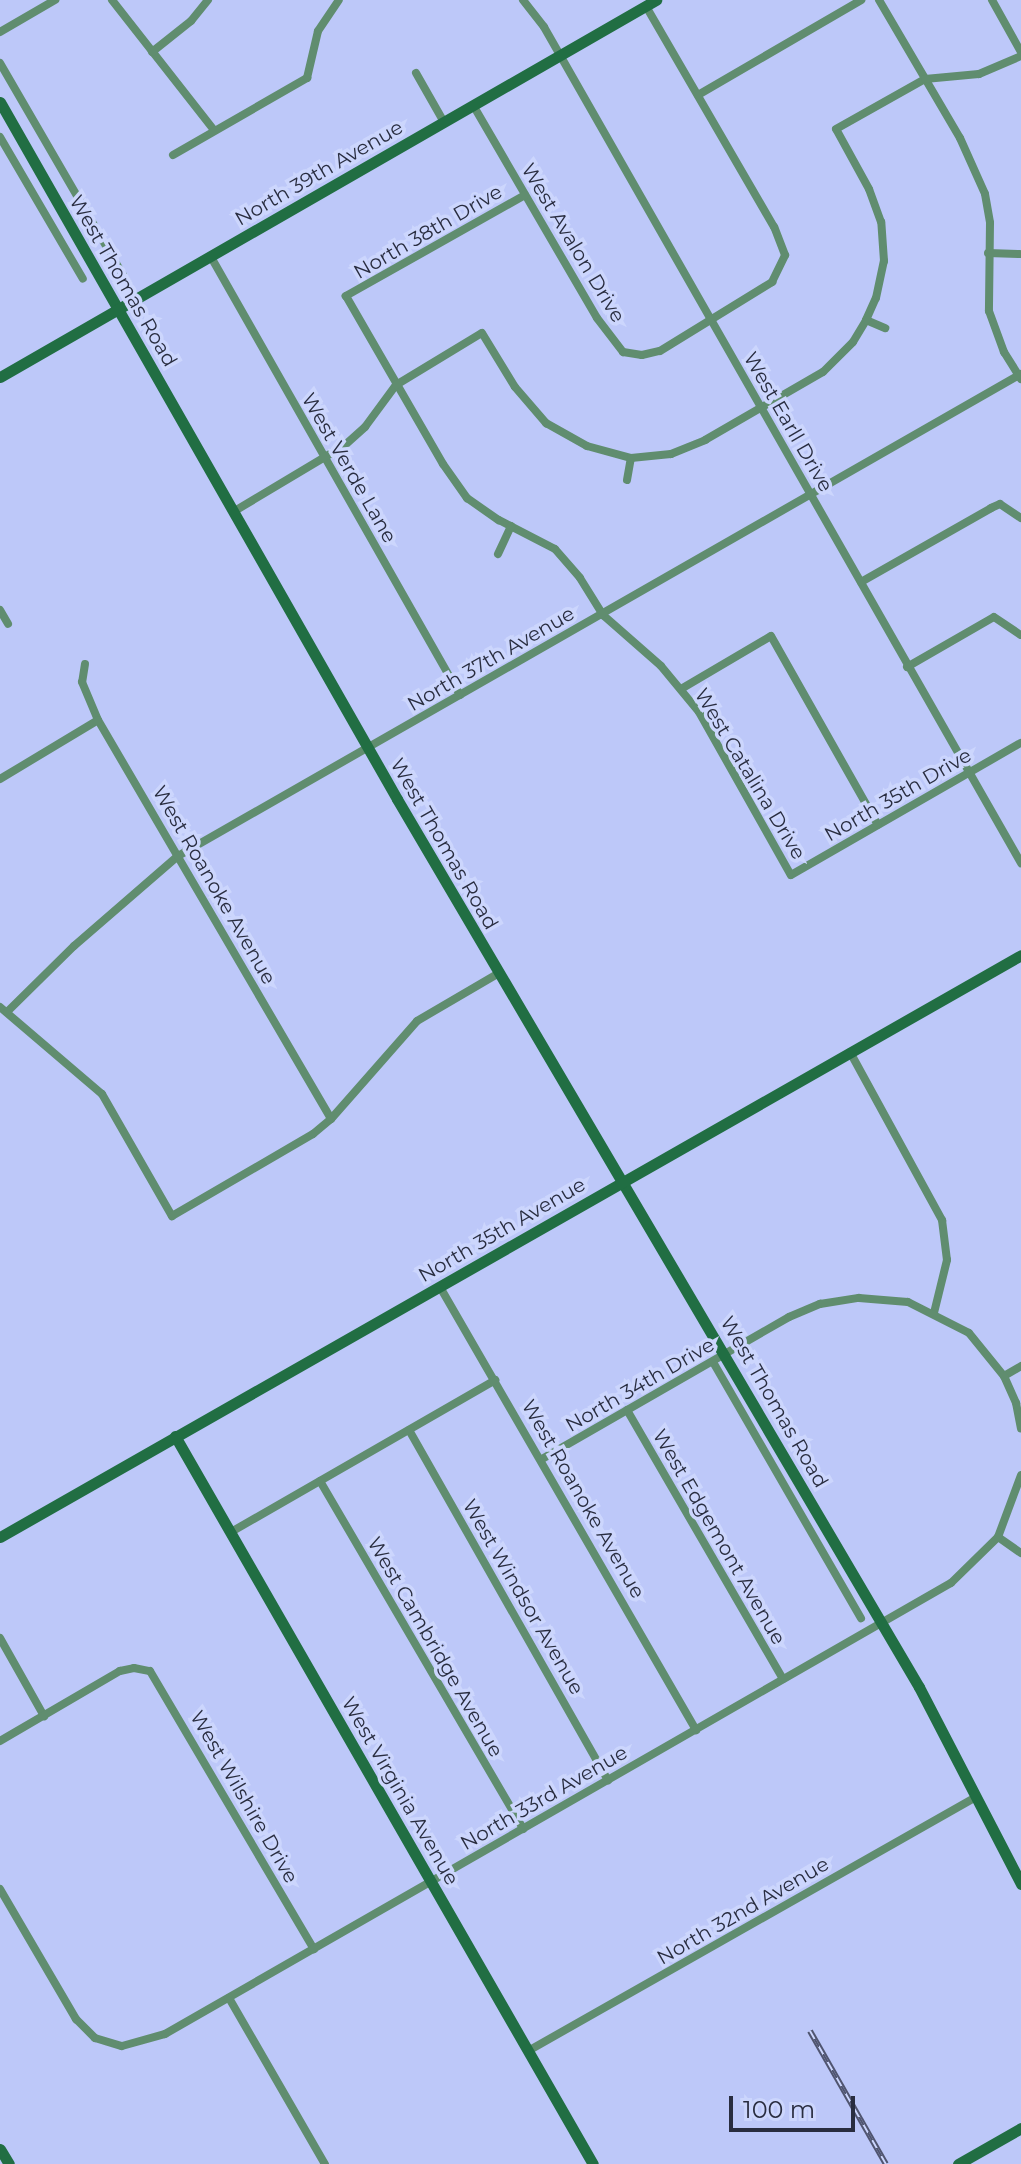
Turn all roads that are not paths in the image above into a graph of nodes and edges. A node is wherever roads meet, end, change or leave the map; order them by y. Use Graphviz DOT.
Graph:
graph roads {
  1 [pos="55,0"];
  2 [pos="112,0"];
  3 [pos="208,0"];
  4 [pos="339,0"];
  5 [pos="523,0"];
  6 [pos="861,0"];
  7 [pos="879,0"];
  8 [pos="992,0"];
  9 [pos="651,3"];
  10 [pos="0,32"];
  11 [pos="152,52"];
  12 [pos="559,54"];
  13 [pos="1021,54"];
  14 [pos="0,63"];
  15 [pos="416,73"];
  16 [pos="925,79"];
  17 [pos="698,95"];
  18 [pos="21,99"];
  19 [pos="2,105"];
  20 [pos="473,105"];
  21 [pos="444,122"];
  22 [pos="214,130"];
  23 [pos="0,137"];
  24 [pos="173,155"];
  25 [pos="525,195"];
  26 [pos="988,253"];
  27 [pos="1020,254"];
  28 [pos="211,257"];
  29 [pos="83,279"];
  30 [pos="128,284"];
  31 [pos="346,296"];
  32 [pos="119,310"];
  33 [pos="710,319"];
  34 [pos="866,320"];
  35 [pos="885,328"];
  36 [pos="1020,376"];
  37 [pos="0,377"];
  38 [pos="396,385"];
  39 [pos="761,408"];
  40 [pos="631,458"];
  41 [pos="326,459"];
  42 [pos="627,480"];
  43 [pos="812,495"];
  44 [pos="233,512"];
  45 [pos="1021,518"];
  46 [pos="511,526"];
  47 [pos="498,554"];
  48 [pos="861,582"];
  49 [pos="0,610"];
  50 [pos="603,615"];
  51 [pos="8,624"];
  52 [pos="1021,635"];
  53 [pos="85,664"];
  54 [pos="907,667"];
  55 [pos="681,689"];
  56 [pos="460,695"];
  57 [pos="98,720"];
  58 [pos="1021,743"];
  59 [pos="368,749"];
  60 [pos="969,772"];
  61 [pos="0,779"];
  62 [pos="878,825"];
  63 [pos="178,856"];
  64 [pos="1021,863"];
  65 [pos="791,875"];
  66 [pos="1021,955"];
  67 [pos="499,973"];
  68 [pos="4,1009"];
  69 [pos="850,1052"];
  70 [pos="331,1119"];
  71 [pos="624,1181"];
  72 [pos="440,1287"];
  73 [pos="934,1313"];
  74 [pos="726,1355"];
  75 [pos="713,1362"];
  76 [pos="1021,1366"];
  77 [pos="1004,1376"];
  78 [pos="495,1380"];
  79 [pos="627,1410"];
  80 [pos="1021,1429"];
  81 [pos="409,1430"];
  82 [pos="175,1436"];
  83 [pos="542,1459"];
  84 [pos="1021,1475"];
  85 [pos="320,1481"];
  86 [pos="231,1532"];
  87 [pos="0,1537"];
  88 [pos="998,1537"];
  89 [pos="1021,1553"];
  90 [pos="863,1592"];
  91 [pos="850,1599"];
  92 [pos="861,1618"];
  93 [pos="882,1623"];
  94 [pos="0,1638"];
  95 [pos="783,1679"];
  96 [pos="44,1716"];
  97 [pos="696,1730"];
  98 [pos="0,1741"];
  99 [pos="608,1780"];
  100 [pos="974,1798"];
  101 [pos="523,1829"];
  102 [pos="1020,1881"];
  103 [pos="431,1882"];
  104 [pos="0,1889"];
  105 [pos="314,1949"];
  106 [pos="229,1998"];
  107 [pos="528,2051"];
  108 [pos="1021,2128"];
  109 [pos="0,2149"];
  110 [pos="9,2164"];
  111 [pos="325,2164"];
  112 [pos="593,2164"];
  113 [pos="958,2164"];
  1 -- 10 [label="street"];
  2 -- 11 [label="street"];
  3 -- 11 [label="street"];
  4 -- 22 [label="street"];
  5 -- 12 [label="street, West Earll Drive"];
  6 -- 17 [label="street"];
  7 -- 16 [label="street"];
  8 -- 13 [label="street"];
  9 -- 12 [label="main road, North 39th Avenue"];
  9 -- 17 [label="street"];
  11 -- 22 [label="street"];
  12 -- 20 [label="main road, North 39th Avenue"];
  12 -- 33 [label="street, West Earll Drive"];
  13 -- 16 [label="street"];
  14 -- 18 [label="street, West Thomas Road"];
  15 -- 21 [label="street"];
  16 -- 26 [label="street"];
  16 -- 34 [label="street"];
  17 -- 33 [label="street"];
  18 -- 19 [label="street, West Thomas Road"];
  18 -- 30 [label="street, West Thomas Road"];
  19 -- 32 [label="main road, West Thomas Road"];
  20 -- 21 [label="main road, North 39th Avenue"];
  20 -- 25 [label="street, West Avalon Drive"];
  21 -- 28 [label="main road, North 39th Avenue"];
  22 -- 24 [label="street"];
  23 -- 29 [label="street, West Thomas Road"];
  25 -- 31 [label="street, North 38th Drive"];
  25 -- 33 [label="street, West Avalon Drive"];
  26 -- 27 [label="street"];
  26 -- 36 [label="street"];
  28 -- 32 [label="main road, North 39th Avenue"];
  28 -- 41 [label="street, West Verde Lane"];
  31 -- 38 [label="street, West Catalina Drive"];
  32 -- 37 [label="main road, North 39th Avenue"];
  32 -- 44 [label="main road, West Thomas Road"];
  33 -- 39 [label="street, West Earll Drive"];
  34 -- 35 [label="street"];
  34 -- 39 [label="street"];
  36 -- 43 [label="street, North 37th Avenue"];
  38 -- 40 [label="street"];
  38 -- 41 [label="street"];
  38 -- 46 [label="street, West Catalina Drive"];
  39 -- 40 [label="street"];
  39 -- 43 [label="street, West Earll Drive"];
  40 -- 42 [label="street"];
  41 -- 44 [label="street"];
  41 -- 56 [label="street, West Verde Lane"];
  43 -- 48 [label="street, West Earll Drive"];
  43 -- 50 [label="street, North 37th Avenue"];
  44 -- 59 [label="main road, West Thomas Road"];
  45 -- 48 [label="street"];
  46 -- 47 [label="street"];
  46 -- 50 [label="street, West Catalina Drive"];
  48 -- 54 [label="street, West Earll Drive"];
  49 -- 51 [label="street"];
  50 -- 55 [label="street, West Catalina Drive"];
  50 -- 56 [label="street, North 37th Avenue"];
  52 -- 54 [label="street"];
  53 -- 57 [label="street, West Roanoke Avenue"];
  54 -- 60 [label="street, West Earll Drive"];
  55 -- 62 [label="street"];
  55 -- 65 [label="street, West Catalina Drive"];
  56 -- 59 [label="street, North 37th Avenue"];
  57 -- 61 [label="street"];
  57 -- 63 [label="street, West Roanoke Avenue"];
  58 -- 60 [label="street, North 35th Drive"];
  59 -- 63 [label="street, North 37th Avenue"];
  59 -- 67 [label="main road, West Thomas Road"];
  60 -- 62 [label="street, North 35th Drive"];
  60 -- 64 [label="street, West Earll Drive"];
  62 -- 65 [label="street, North 35th Drive"];
  63 -- 68 [label="street, North 37th Avenue"];
  63 -- 70 [label="street, West Roanoke Avenue"];
  66 -- 69 [label="main road, North 35th Avenue"];
  67 -- 70 [label="street"];
  67 -- 71 [label="main road, West Thomas Road"];
  68 -- 70 [label="street"];
  69 -- 71 [label="main road, North 35th Avenue"];
  69 -- 73 [label="street"];
  71 -- 72 [label="main road, North 35th Avenue"];
  71 -- 74 [label="main road, West Thomas Road"];
  72 -- 78 [label="street, West Roanoke Avenue"];
  72 -- 82 [label="main road, North 35th Avenue"];
  73 -- 74 [label="street, North 34th Drive"];
  73 -- 77 [label="street"];
  74 -- 75 [label="street, North 34th Drive"];
  74 -- 90 [label="main road, West Thomas Road"];
  75 -- 79 [label="street, North 34th Drive"];
  75 -- 91 [label="street, West Thomas Road"];
  76 -- 77 [label="street"];
  77 -- 80 [label="street"];
  78 -- 81 [label="street"];
  78 -- 83 [label="street, West Roanoke Avenue"];
  79 -- 83 [label="street, North 34th Drive"];
  79 -- 95 [label="street, West Edgemont Avenue"];
  81 -- 85 [label="street"];
  81 -- 99 [label="street, West Windsor Avenue"];
  82 -- 86 [label="main road, West Virginia Avenue"];
  82 -- 87 [label="main road, North 35th Avenue"];
  83 -- 97 [label="street, West Roanoke Avenue"];
  84 -- 88 [label="street"];
  85 -- 86 [label="street"];
  85 -- 101 [label="street, West Cambridge Avenue"];
  86 -- 103 [label="main road, West Virginia Avenue"];
  88 -- 89 [label="street"];
  88 -- 93 [label="street, North 33rd Avenue"];
  90 -- 91 [label="street"];
  90 -- 93 [label="main road, West Thomas Road"];
  91 -- 92 [label="street, West Thomas Road"];
  93 -- 95 [label="street, North 33rd Avenue"];
  93 -- 100 [label="main road, West Thomas Road"];
  94 -- 96 [label="street"];
  95 -- 97 [label="street, North 33rd Avenue"];
  96 -- 98 [label="street"];
  96 -- 105 [label="street, West Wilshire Drive"];
  97 -- 99 [label="street, North 33rd Avenue"];
  99 -- 101 [label="street, North 33rd Avenue"];
  100 -- 102 [label="main road, West Thomas Road"];
  100 -- 107 [label="street, North 32nd Avenue"];
  101 -- 103 [label="street, North 33rd Avenue"];
  103 -- 105 [label="street, North 33rd Avenue"];
  103 -- 107 [label="main road, West Virginia Avenue"];
  104 -- 106 [label="street, North 33rd Avenue"];
  105 -- 106 [label="street, North 33rd Avenue"];
  106 -- 111 [label="street"];
  107 -- 112 [label="main road, West Virginia Avenue"];
  108 -- 113 [label="main road"];
  109 -- 110 [label="main road"];
}
